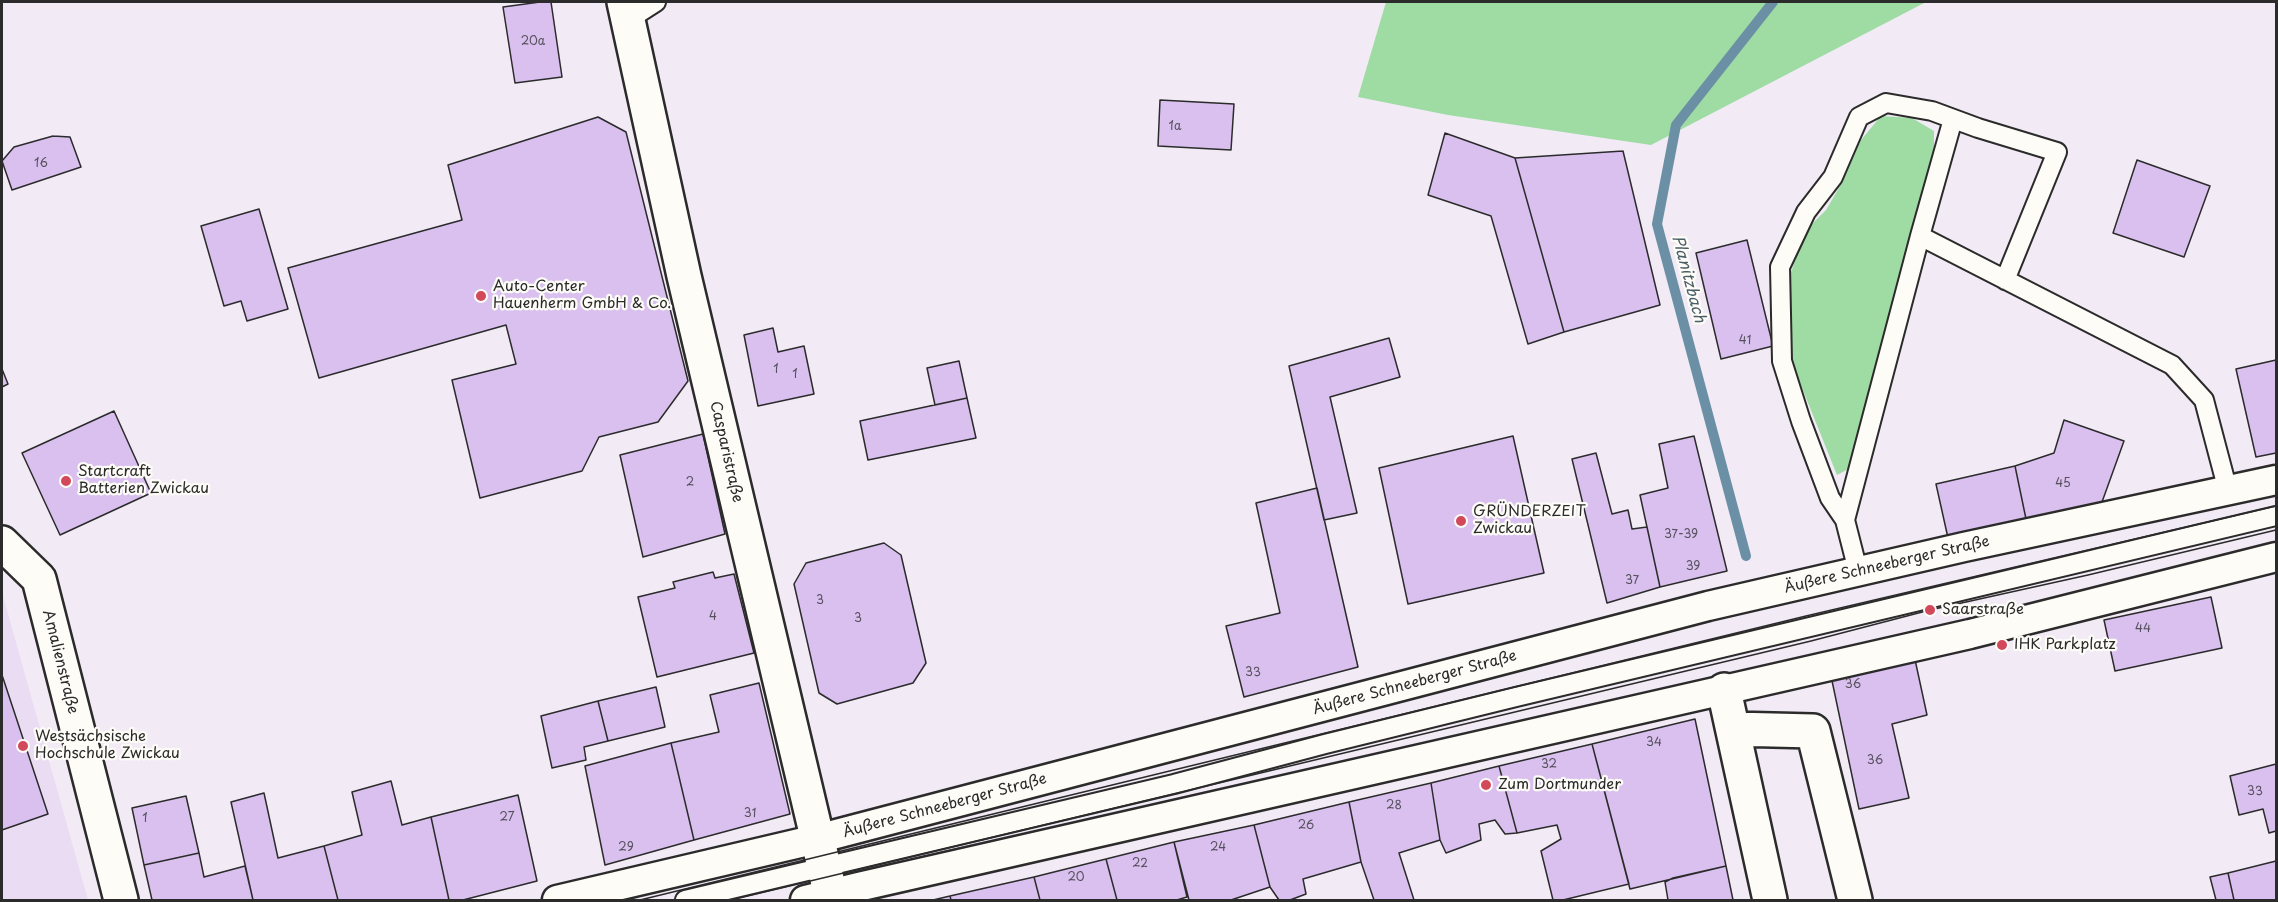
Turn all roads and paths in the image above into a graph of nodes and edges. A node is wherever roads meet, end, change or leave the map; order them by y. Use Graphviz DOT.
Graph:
graph roads {
  1 [pos="656,2"];
  2 [pos="626,11"];
  3 [pos="1953,119"];
  4 [pos="1920,236"];
  5 [pos="2005,280"];
  6 [pos="2277,480"];
  7 [pos="2228,491"];
  8 [pos="2277,516"];
  9 [pos="1845,520"];
  10 [pos="2,543"];
  11 [pos="2277,557"];
  12 [pos="1858,571"];
  13 [pos="1724,690"];
  14 [pos="1733,729"];
  15 [pos="822,880"];
  16 [pos="121,900"];
  17 [pos="557,900"];
  18 [pos="685,900"];
  19 [pos="1770,900"];
  20 [pos="1855,900"];
  1 -- 2 [label="lane"];
  2 -- 15 [label="street, Casparistraße"];
  3 -- 4 [label="lane"];
  3 -- 5 [label="lane"];
  3 -- 9 [label="lane"];
  4 -- 5 [label="lane"];
  4 -- 9 [label="lane"];
  5 -- 7 [label="lane"];
  6 -- 7 [label="street, Äußere Schneeberger Straße"];
  7 -- 12 [label="street, Äußere Schneeberger Straße"];
  8 -- 15 [label="lane, Äußere Schneeberger Straße"];
  9 -- 12 [label="lane"];
  10 -- 16 [label="street, Amalienstraße"];
  11 -- 13 [label="street, Äußere Schneeberger Straße"];
  12 -- 15 [label="street, Äußere Schneeberger Straße"];
  13 -- 14 [label="street"];
  13 -- 15 [label="street, Äußere Schneeberger Straße"];
  14 -- 19 [label="street"];
  14 -- 20 [label="street"];
  15 -- 17 [label="street, Äußere Schneeberger Straße"];
  15 -- 18 [label="lane, Äußere Schneeberger Straße"];
}
